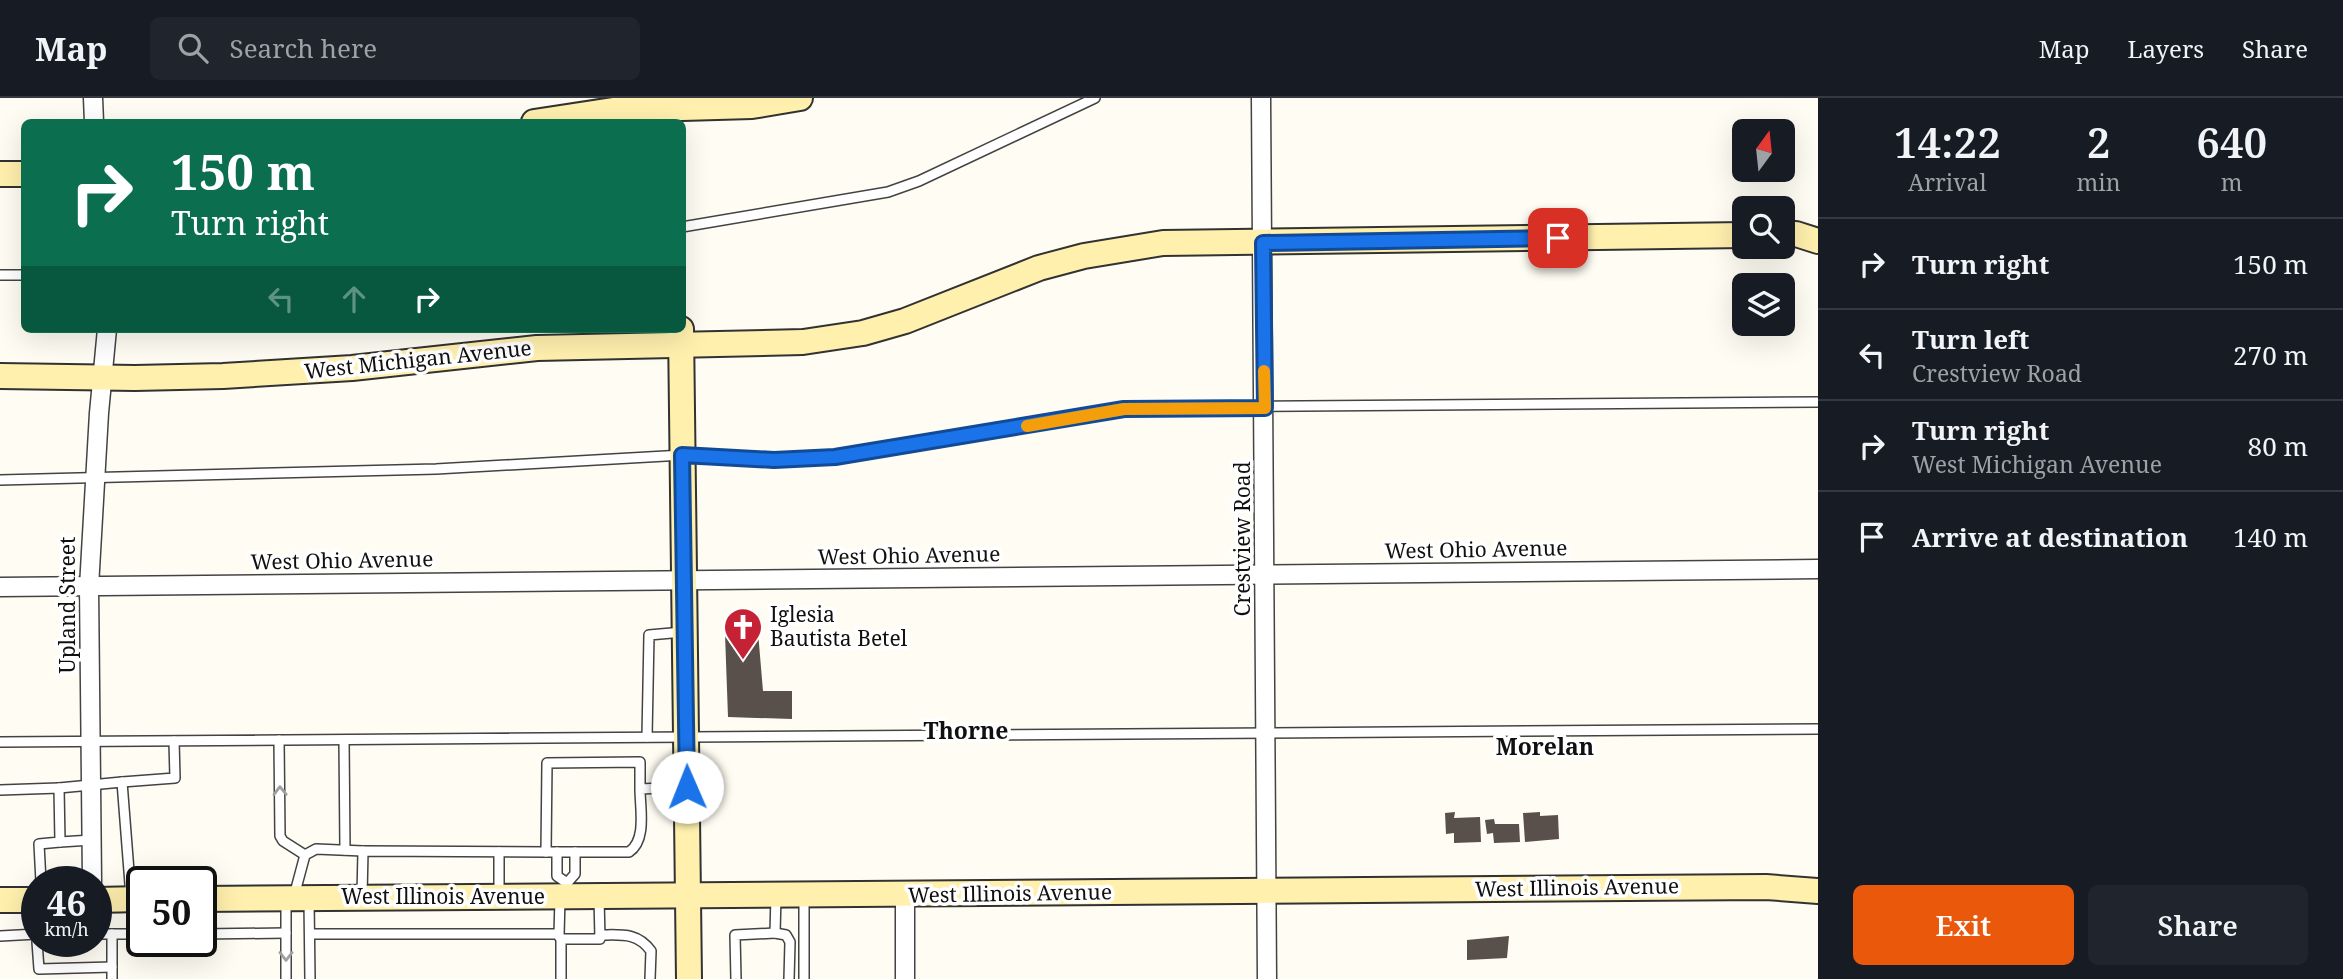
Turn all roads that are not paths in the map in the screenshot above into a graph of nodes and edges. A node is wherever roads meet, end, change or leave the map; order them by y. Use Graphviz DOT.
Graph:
graph roads {
  1 [pos="93,98"];
  2 [pos="800,98"];
  3 [pos="1095,98"];
  4 [pos="1261,98"];
  5 [pos="680,109"];
  6 [pos="94,119"];
  7 [pos="554,119"];
  8 [pos="0,173"];
  9 [pos="21,174"];
  10 [pos="686,226"];
  11 [pos="1795,234"];
  12 [pos="1732,235"];
  13 [pos="1818,241"];
  14 [pos="1263,243"];
  15 [pos="0,275"];
  16 [pos="21,275"];
  17 [pos="107,333"];
  18 [pos="681,337"];
  19 [pos="0,376"];
  20 [pos="104,376"];
  21 [pos="1818,401"];
  22 [pos="1265,408"];
  23 [pos="682,455"];
  24 [pos="94,479"];
  25 [pos="0,480"];
  26 [pos="1818,569"];
  27 [pos="1266,575"];
  28 [pos="684,581"];
  29 [pos="89,586"];
  30 [pos="0,587"];
  31 [pos="684,632"];
  32 [pos="1818,729"];
  33 [pos="1266,732"];
  34 [pos="686,736"];
  35 [pos="647,737"];
  36 [pos="279,740"];
  37 [pos="344,740"];
  38 [pos="174,741"];
  39 [pos="0,742"];
  40 [pos="91,742"];
  41 [pos="122,782"];
  42 [pos="92,783"];
  43 [pos="687,787"];
  44 [pos="59,788"];
  45 [pos="640,789"];
  46 [pos="0,790"];
  47 [pos="92,840"];
  48 [pos="60,842"];
  49 [pos="345,850"];
  50 [pos="363,851"];
  51 [pos="499,852"];
  52 [pos="546,852"];
  53 [pos="557,852"];
  54 [pos="575,852"];
  55 [pos="305,855"];
  56 [pos="40,866"];
  57 [pos="92,866"];
  58 [pos="132,866"];
  59 [pos="1267,891"];
  60 [pos="1818,891"];
  61 [pos="565,892"];
  62 [pos="776,895"];
  63 [pos="804,895"];
  64 [pos="905,895"];
  65 [pos="599,896"];
  66 [pos="688,896"];
  67 [pos="499,897"];
  68 [pos="296,898"];
  69 [pos="362,898"];
  70 [pos="217,899"];
  71 [pos="0,900"];
  72 [pos="21,900"];
  73 [pos="286,933"];
  74 [pos="775,933"];
  75 [pos="112,934"];
  76 [pos="126,934"];
  77 [pos="217,934"];
  78 [pos="310,934"];
  79 [pos="21,935"];
  80 [pos="600,935"];
  81 [pos="0,936"];
  82 [pos="560,937"];
  83 [pos="112,957"];
  84 [pos="112,967"];
  85 [pos="39,974"];
  86 [pos="112,979"];
  87 [pos="286,979"];
  88 [pos="310,979"];
  89 [pos="561,979"];
  90 [pos="650,979"];
  91 [pos="689,979"];
  92 [pos="736,979"];
  93 [pos="789,979"];
  94 [pos="804,979"];
  95 [pos="905,979"];
  96 [pos="1267,979"];
  1 -- 6 [label="street"];
  2 -- 5 [label="main road"];
  3 -- 10 [label="lane"];
  4 -- 14 [label="street, Crestview Road"];
  5 -- 7 [label="main road"];
  8 -- 9 [label="main road"];
  11 -- 13 [label="main road"];
  12 -- 14 [label="main road, West Michigan Avenue"];
  14 -- 18 [label="main road, West Michigan Avenue"];
  14 -- 22 [label="street, Crestview Road"];
  15 -- 16 [label="lane"];
  17 -- 20 [label="street, Upland Street"];
  18 -- 20 [label="main road, West Michigan Avenue"];
  18 -- 23 [label="main road"];
  19 -- 20 [label="main road, West Michigan Avenue"];
  20 -- 24 [label="street, Upland Street"];
  21 -- 22 [label="lane"];
  22 -- 23 [label="lane"];
  22 -- 27 [label="street, Crestview Road"];
  23 -- 24 [label="lane"];
  23 -- 28 [label="main road"];
  24 -- 25 [label="lane"];
  24 -- 29 [label="street, Upland Street"];
  26 -- 27 [label="street, West Ohio Avenue"];
  27 -- 28 [label="street, West Ohio Avenue"];
  27 -- 33 [label="street, Crestview Road"];
  28 -- 29 [label="street, West Ohio Avenue"];
  28 -- 31 [label="main road"];
  29 -- 30 [label="street, West Ohio Avenue"];
  29 -- 40 [label="street, Upland Street"];
  31 -- 34 [label="main road"];
  31 -- 35 [label="lane"];
  32 -- 33 [label="lane"];
  33 -- 34 [label="lane"];
  33 -- 59 [label="street, Crestview Road"];
  34 -- 35 [label="lane"];
  34 -- 43 [label="main road"];
  35 -- 37 [label="lane"];
  36 -- 37 [label="lane"];
  36 -- 38 [label="lane"];
  55 -- 36 [label="lane, one-way"];
  37 -- 49 [label="lane"];
  38 -- 40 [label="lane"];
  38 -- 41 [label="lane"];
  39 -- 40 [label="lane"];
  40 -- 42 [label="street, Upland Street"];
  41 -- 42 [label="lane"];
  41 -- 58 [label="lane"];
  42 -- 44 [label="lane"];
  42 -- 47 [label="street, Upland Street"];
  43 -- 45 [label="lane"];
  43 -- 66 [label="main road"];
  44 -- 46 [label="lane"];
  44 -- 48 [label="lane"];
  45 -- 52 [label="lane"];
  45 -- 54 [label="lane"];
  47 -- 48 [label="lane"];
  47 -- 57 [label="street, Upland Street"];
  48 -- 56 [label="lane"];
  49 -- 50 [label="lane"];
  49 -- 55 [label="lane"];
  50 -- 51 [label="lane"];
  50 -- 69 [label="lane"];
  51 -- 52 [label="lane"];
  51 -- 67 [label="lane"];
  52 -- 53 [label="lane"];
  53 -- 54 [label="lane"];
  53 -- 61 [label="lane"];
  54 -- 61 [label="lane"];
  55 -- 68 [label="lane"];
  59 -- 60 [label="main road, West Illinois Avenue"];
  59 -- 64 [label="main road, West Illinois Avenue"];
  59 -- 96 [label="street, Crestview Road"];
  61 -- 65 [label="main road, West Illinois Avenue"];
  61 -- 67 [label="main road, West Illinois Avenue"];
  61 -- 82 [label="lane"];
  62 -- 63 [label="main road, West Illinois Avenue"];
  62 -- 66 [label="main road, West Illinois Avenue"];
  62 -- 74 [label="lane"];
  63 -- 64 [label="main road, West Illinois Avenue"];
  63 -- 94 [label="lane"];
  64 -- 95 [label="street"];
  65 -- 66 [label="main road, West Illinois Avenue"];
  65 -- 80 [label="lane"];
  66 -- 91 [label="main road"];
  67 -- 69 [label="main road, West Illinois Avenue"];
  68 -- 69 [label="main road, West Illinois Avenue"];
  68 -- 70 [label="main road, West Illinois Avenue"];
  68 -- 73 [label="lane"];
  68 -- 78 [label="lane"];
  71 -- 72 [label="main road"];
  73 -- 77 [label="lane"];
  73 -- 87 [label="lane, one-way"];
  74 -- 92 [label="lane"];
  74 -- 93 [label="lane"];
  75 -- 76 [label="lane"];
  78 -- 82 [label="lane"];
  78 -- 88 [label="lane"];
  79 -- 81 [label="lane"];
  80 -- 82 [label="lane"];
  80 -- 90 [label="lane"];
  82 -- 89 [label="lane"];
  83 -- 84 [label="lane"];
  84 -- 85 [label="lane"];
  84 -- 86 [label="lane"];
}
